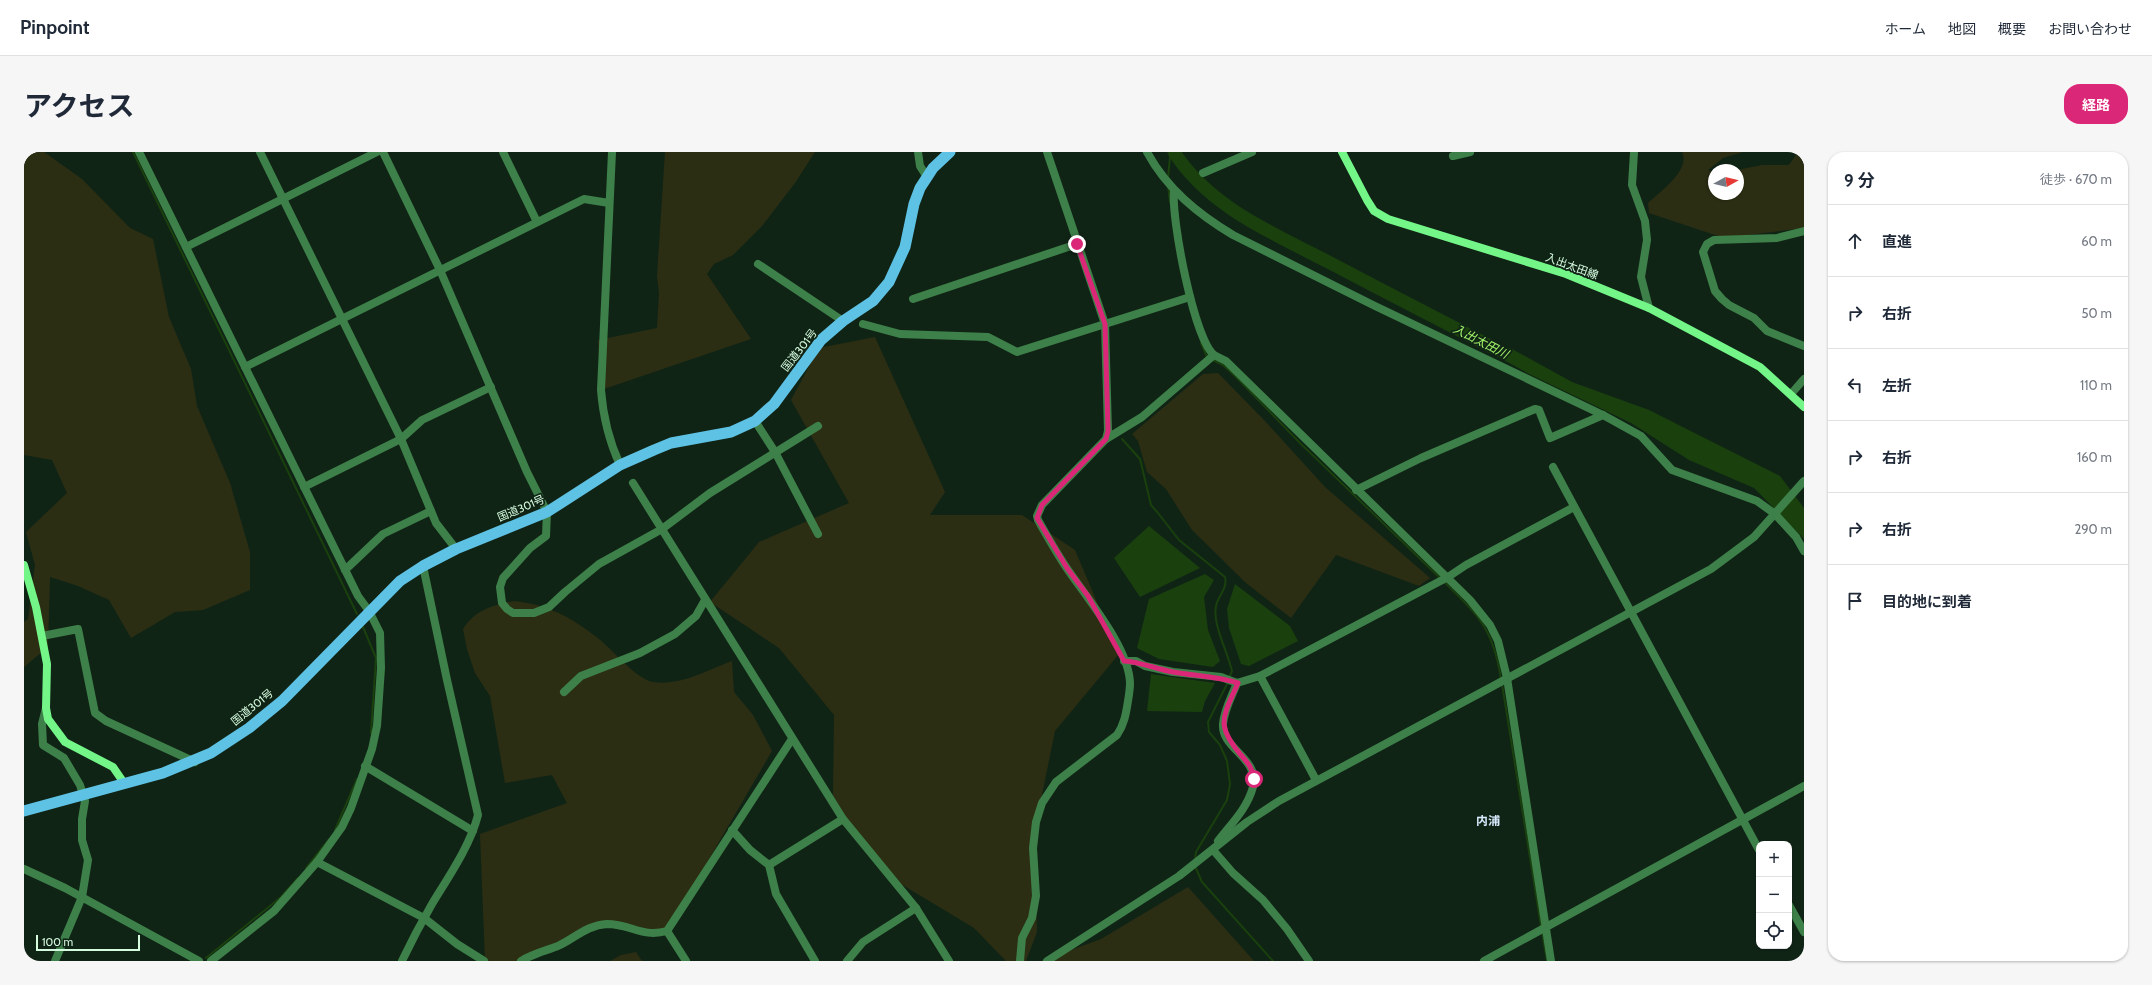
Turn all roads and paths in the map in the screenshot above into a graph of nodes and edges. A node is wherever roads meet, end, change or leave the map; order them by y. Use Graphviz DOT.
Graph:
graph roads {
  1 [pos="139,152"];
  2 [pos="260,152"];
  3 [pos="377,152"];
  4 [pos="382,152"];
  5 [pos="503,152"];
  6 [pos="612,152"];
  7 [pos="918,152"];
  8 [pos="950,152"];
  9 [pos="1047,152"];
  10 [pos="1147,152"];
  11 [pos="1252,152"];
  12 [pos="1342,152"];
  13 [pos="1470,152"];
  14 [pos="1634,152"];
  15 [pos="1453,156"];
  16 [pos="1203,173"];
  17 [pos="927,176"];
  18 [pos="1174,191"];
  19 [pos="283,198"];
  20 [pos="609,203"];
  21 [pos="537,222"];
  22 [pos="1804,232"];
  23 [pos="1077,244"];
  24 [pos="186,246"];
  25 [pos="758,264"];
  26 [pos="440,270"];
  27 [pos="1190,297"];
  28 [pos="913,298"];
  29 [pos="1649,308"];
  30 [pos="342,319"];
  31 [pos="843,322"];
  32 [pos="863,324"];
  33 [pos="1105,324"];
  34 [pos="1804,346"];
  35 [pos="1214,355"];
  36 [pos="245,367"];
  37 [pos="1804,379"];
  38 [pos="491,387"];
  39 [pos="1791,394"];
  40 [pos="1804,407"];
  41 [pos="1603,416"];
  42 [pos="755,421"];
  43 [pos="818,426"];
  44 [pos="401,439"];
  45 [pos="1106,439"];
  46 [pos="775,452"];
  47 [pos="620,465"];
  48 [pos="1553,467"];
  49 [pos="1803,482"];
  50 [pos="633,483"];
  51 [pos="304,487"];
  52 [pos="1356,490"];
  53 [pos="1574,507"];
  54 [pos="431,511"];
  55 [pos="547,512"];
  56 [pos="1775,514"];
  57 [pos="662,529"];
  58 [pos="818,534"];
  59 [pos="456,549"];
  60 [pos="1804,551"];
  61 [pos="24,565"];
  62 [pos="423,566"];
  63 [pos="345,570"];
  64 [pos="1448,577"];
  65 [pos="705,600"];
  66 [pos="369,611"];
  67 [pos="1632,612"];
  68 [pos="42,636"];
  69 [pos="1124,661"];
  70 [pos="1260,676"];
  71 [pos="1507,678"];
  72 [pos="1238,683"];
  73 [pos="564,692"];
  74 [pos="46,708"];
  75 [pos="792,739"];
  76 [pos="195,762"];
  77 [pos="365,766"];
  78 [pos="1316,780"];
  79 [pos="124,783"];
  80 [pos="1804,786"];
  81 [pos="24,811"];
  82 [pos="843,819"];
  83 [pos="1743,820"];
  84 [pos="732,830"];
  85 [pos="472,831"];
  86 [pos="1756,844"];
  87 [pos="1213,850"];
  88 [pos="316,862"];
  89 [pos="769,865"];
  90 [pos="24,869"];
  91 [pos="82,897"];
  92 [pos="916,908"];
  93 [pos="1792,910"];
  94 [pos="424,918"];
  95 [pos="1546,928"];
  96 [pos="667,931"];
  97 [pos="1804,932"];
  98 [pos="55,961"];
  99 [pos="199,961"];
  100 [pos="211,961"];
  101 [pos="402,961"];
  102 [pos="484,961"];
  103 [pos="521,961"];
  104 [pos="686,961"];
  105 [pos="815,961"];
  106 [pos="847,961"];
  107 [pos="949,961"];
  108 [pos="1020,961"];
  109 [pos="1047,961"];
  110 [pos="1309,961"];
  111 [pos="1484,961"];
  112 [pos="1551,961"];
  1 -- 24 [label="street"];
  2 -- 19 [label="street"];
  3 -- 19 [label="street"];
  4 -- 26 [label="street"];
  5 -- 21 [label="street"];
  6 -- 20 [label="street"];
  7 -- 17 [label="street"];
  8 -- 17 [label="highway, 国道301号"];
  9 -- 23 [label="street"];
  10 -- 18 [label="street"];
  11 -- 16 [label="street"];
  12 -- 29 [label="main road, 入出太田線"];
  13 -- 15 [label="street"];
  14 -- 29 [label="street"];
  17 -- 31 [label="highway, 国道301号"];
  18 -- 27 [label="street"];
  18 -- 41 [label="street"];
  19 -- 24 [label="street"];
  19 -- 30 [label="street"];
  20 -- 21 [label="street"];
  20 -- 47 [label="street"];
  21 -- 26 [label="street"];
  22 -- 34 [label="street"];
  23 -- 28 [label="street"];
  23 -- 33 [label="street"];
  24 -- 36 [label="street"];
  25 -- 31 [label="street"];
  26 -- 30 [label="street"];
  26 -- 38 [label="street"];
  27 -- 33 [label="street"];
  27 -- 35 [label="street"];
  29 -- 39 [label="main road, 入出太田線"];
  30 -- 36 [label="street"];
  30 -- 44 [label="street"];
  31 -- 42 [label="highway, 国道301号"];
  32 -- 33 [label="street"];
  33 -- 45 [label="street"];
  35 -- 45 [label="street"];
  35 -- 52 [label="street"];
  36 -- 51 [label="street"];
  37 -- 39 [label="street"];
  38 -- 44 [label="street"];
  38 -- 55 [label="street"];
  39 -- 40 [label="main road, 入出太田線"];
  41 -- 52 [label="street"];
  41 -- 56 [label="street"];
  42 -- 46 [label="street"];
  42 -- 47 [label="highway, 国道301号"];
  43 -- 46 [label="street"];
  44 -- 51 [label="street"];
  44 -- 54 [label="street"];
  45 -- 69 [label="street"];
  46 -- 57 [label="street"];
  46 -- 58 [label="street"];
  47 -- 55 [label="highway, 国道301号"];
  48 -- 53 [label="street"];
  49 -- 56 [label="street"];
  50 -- 57 [label="street"];
  51 -- 63 [label="street"];
  52 -- 64 [label="street"];
  53 -- 64 [label="street"];
  53 -- 67 [label="street"];
  54 -- 59 [label="street"];
  54 -- 63 [label="street"];
  55 -- 57 [label="street"];
  55 -- 59 [label="highway, 国道301号"];
  56 -- 60 [label="street"];
  56 -- 67 [label="street"];
  57 -- 65 [label="street"];
  59 -- 62 [label="highway, 国道301号"];
  61 -- 68 [label="main road"];
  62 -- 66 [label="highway, 国道301号"];
  62 -- 85 [label="street"];
  63 -- 66 [label="street"];
  64 -- 70 [label="street"];
  64 -- 71 [label="street"];
  65 -- 73 [label="street"];
  65 -- 75 [label="street"];
  66 -- 76 [label="highway, 国道301号"];
  66 -- 77 [label="street"];
  67 -- 71 [label="street"];
  67 -- 83 [label="street"];
  68 -- 74 [label="main road"];
  68 -- 76 [label="street"];
  69 -- 72 [label="street"];
  69 -- 108 [label="street"];
  70 -- 72 [label="street"];
  70 -- 78 [label="street"];
  71 -- 78 [label="street"];
  71 -- 95 [label="street"];
  72 -- 87 [label="street"];
  74 -- 79 [label="main road"];
  74 -- 91 [label="street"];
  75 -- 82 [label="street"];
  75 -- 84 [label="street"];
  76 -- 79 [label="highway, 国道301号"];
  77 -- 85 [label="street"];
  77 -- 88 [label="street"];
  78 -- 87 [label="street"];
  79 -- 81 [label="highway, 国道301号"];
  80 -- 83 [label="street"];
  82 -- 89 [label="street"];
  82 -- 92 [label="street"];
  83 -- 86 [label="street"];
  83 -- 95 [label="street"];
  84 -- 89 [label="street"];
  84 -- 96 [label="street"];
  85 -- 94 [label="street"];
  87 -- 109 [label="street"];
  87 -- 110 [label="street"];
  88 -- 94 [label="street"];
  88 -- 100 [label="street"];
  89 -- 105 [label="street"];
  90 -- 91 [label="street"];
  91 -- 98 [label="street"];
  91 -- 99 [label="street"];
  92 -- 106 [label="street"];
  92 -- 107 [label="street"];
  93 -- 97 [label="street"];
  94 -- 101 [label="street"];
  94 -- 102 [label="street"];
  95 -- 111 [label="street"];
  95 -- 112 [label="street"];
  96 -- 103 [label="street"];
  96 -- 104 [label="street"];
}
